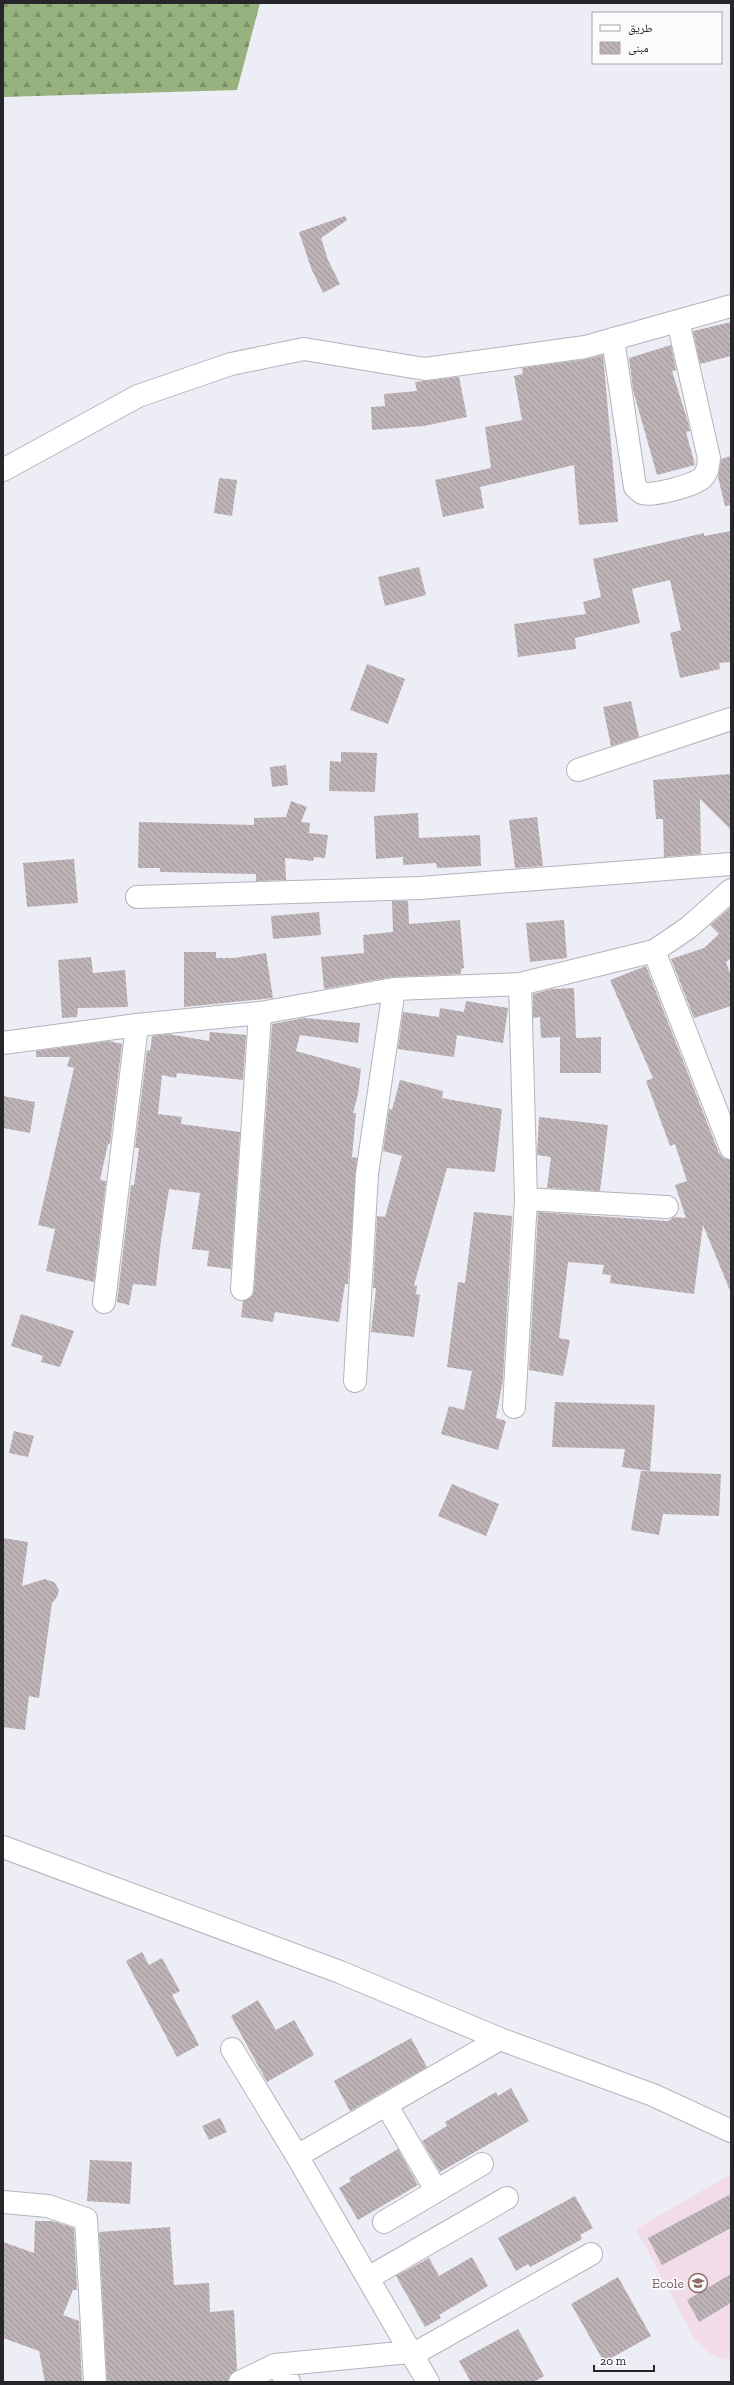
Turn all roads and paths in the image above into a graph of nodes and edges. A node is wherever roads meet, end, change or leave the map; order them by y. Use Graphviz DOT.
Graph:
graph roads {
  1 [pos="731,306"];
  2 [pos="678,321"];
  3 [pos="614,339"];
  4 [pos="3,470"];
  5 [pos="731,719"];
  6 [pos="578,770"];
  7 [pos="731,864"];
  8 [pos="731,890"];
  9 [pos="137,897"];
  10 [pos="654,951"];
  11 [pos="520,984"];
  12 [pos="394,989"];
  13 [pos="260,1013"];
  14 [pos="137,1025"];
  15 [pos="3,1043"];
  16 [pos="731,1148"];
  17 [pos="526,1198"];
  18 [pos="667,1207"];
  19 [pos="242,1289"];
  20 [pos="104,1302"];
  21 [pos="355,1380"];
  22 [pos="514,1407"];
  23 [pos="3,1847"];
  24 [pos="500,2039"];
  25 [pos="232,2049"];
  26 [pos="387,2106"];
  27 [pos="731,2131"];
  28 [pos="297,2156"];
  29 [pos="482,2164"];
  30 [pos="436,2190"];
  31 [pos="507,2198"];
  32 [pos="3,2202"];
  33 [pos="384,2222"];
  34 [pos="591,2254"];
  35 [pos="368,2278"];
  36 [pos="411,2353"];
  37 [pos="275,2365"];
  38 [pos="95,2382"];
  39 [pos="240,2382"];
  40 [pos="289,2382"];
  41 [pos="428,2382"];
  1 -- 2 [label="street"];
  2 -- 3 [label="street"];
  2 -- 3 [label="street"];
  3 -- 4 [label="street"];
  5 -- 6 [label="street"];
  7 -- 9 [label="street"];
  8 -- 10 [label="street"];
  10 -- 11 [label="street"];
  10 -- 16 [label="street"];
  11 -- 12 [label="street"];
  11 -- 17 [label="street"];
  12 -- 13 [label="street"];
  12 -- 21 [label="street"];
  13 -- 14 [label="street"];
  13 -- 19 [label="street"];
  14 -- 15 [label="street"];
  14 -- 20 [label="street"];
  17 -- 18 [label="street"];
  17 -- 22 [label="street"];
  23 -- 24 [label="street"];
  24 -- 26 [label="street"];
  24 -- 27 [label="street"];
  25 -- 28 [label="street"];
  26 -- 28 [label="street"];
  26 -- 30 [label="street"];
  28 -- 35 [label="street"];
  29 -- 30 [label="street"];
  30 -- 33 [label="street"];
  31 -- 35 [label="street"];
  32 -- 38 [label="street"];
  34 -- 36 [label="street"];
  35 -- 36 [label="street"];
  36 -- 37 [label="street"];
  36 -- 41 [label="street"];
  37 -- 39 [label="street"];
  37 -- 40 [label="street"];
}
